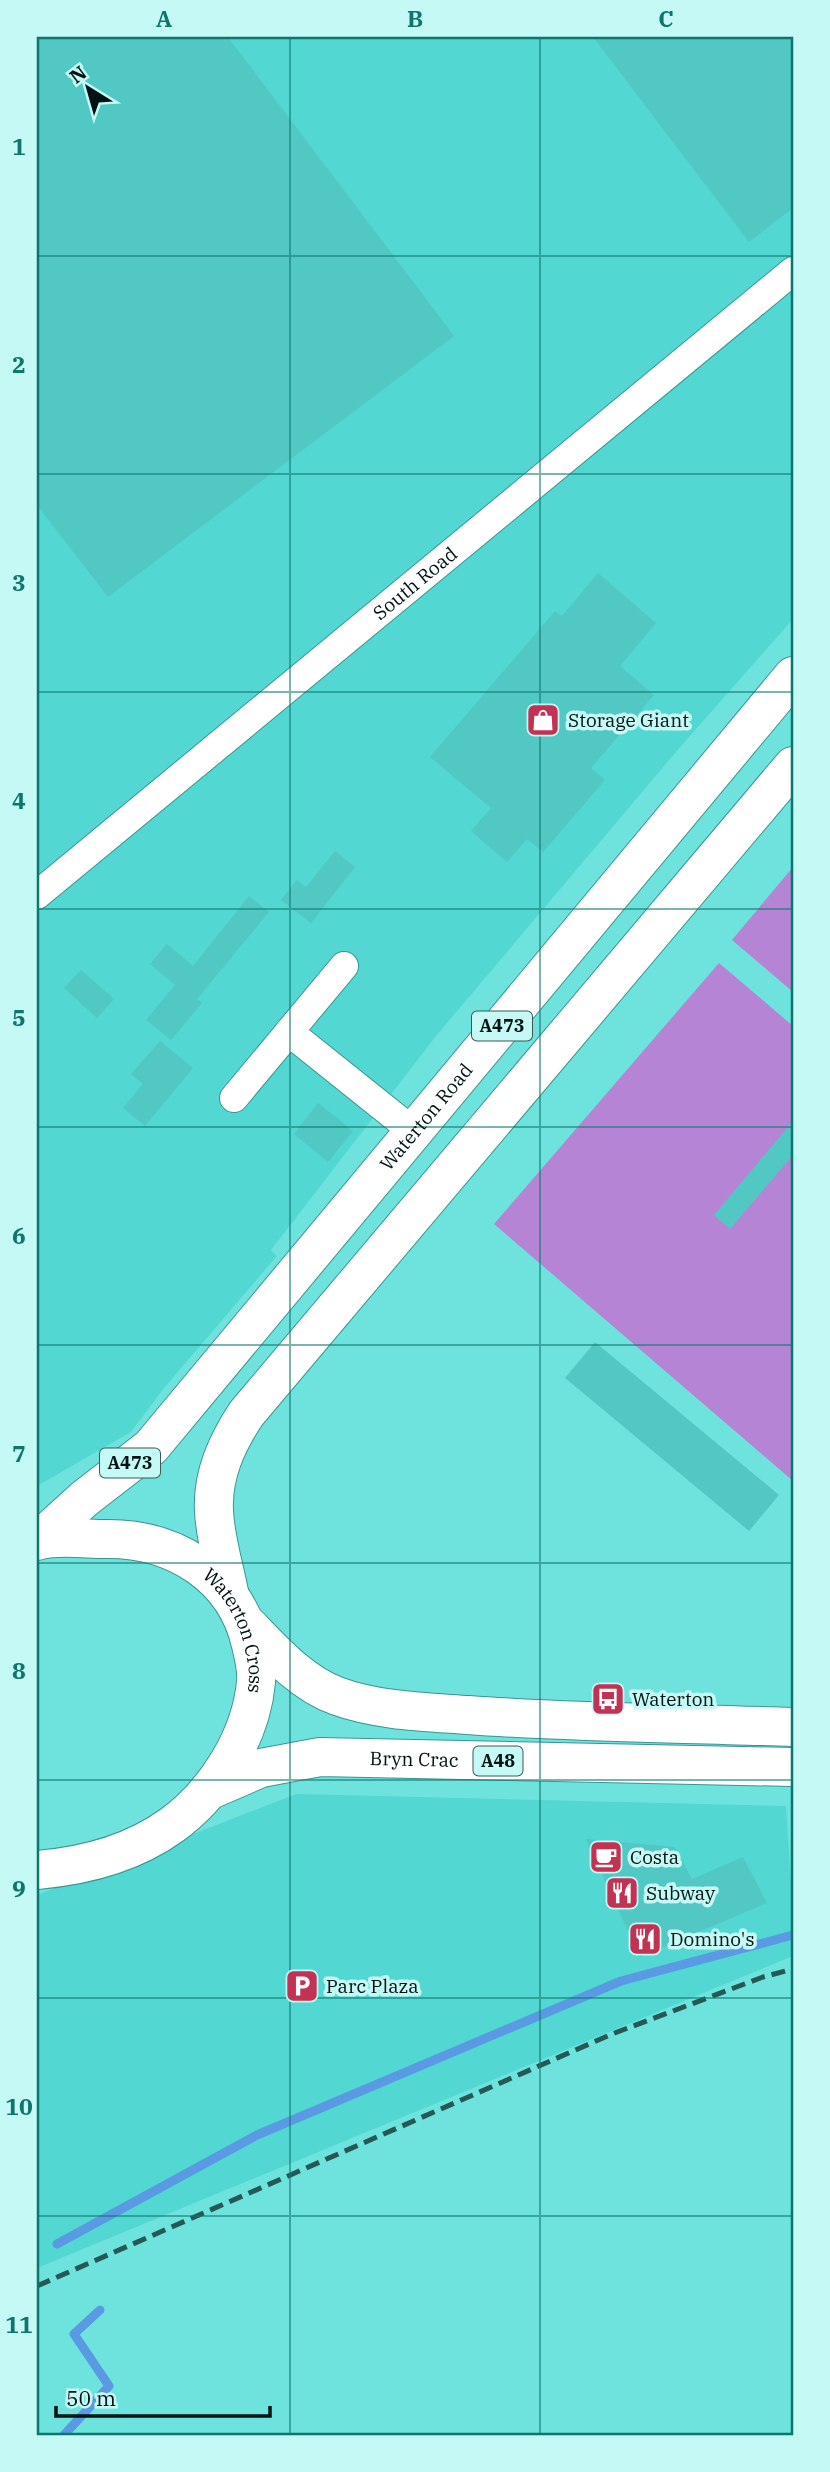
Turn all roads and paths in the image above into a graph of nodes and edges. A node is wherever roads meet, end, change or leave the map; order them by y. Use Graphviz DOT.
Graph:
graph roads {
  1 [pos="793,271"];
  2 [pos="793,676"];
  3 [pos="793,766"];
  4 [pos="37,895"];
  5 [pos="344,966"];
  6 [pos="289,1032"];
  7 [pos="233,1098"];
  8 [pos="414,1132"];
  9 [pos="38,1540"];
  10 [pos="238,1608"];
  11 [pos="793,1727"];
  12 [pos="793,1767"];
  13 [pos="208,1790"];
  14 [pos="37,1870"];
  1 -- 4 [label="street, South Road"];
  2 -- 8 [label="main road, Waterton Road / A473"];
  3 -- 10 [label="main road, A473"];
  5 -- 6 [label="street"];
  6 -- 7 [label="street"];
  6 -- 8 [label="street"];
  8 -- 9 [label="main road, Waterton Road / A473"];
  9 -- 10 [label="main road, Waterton Cross / A48"];
  10 -- 11 [label="main road, A48"];
  10 -- 13 [label="main road, Waterton Cross / A48"];
  12 -- 13 [label="main road, Bryn Crac / A48"];
  13 -- 14 [label="main road, Waterton Cross / A48"];
}
